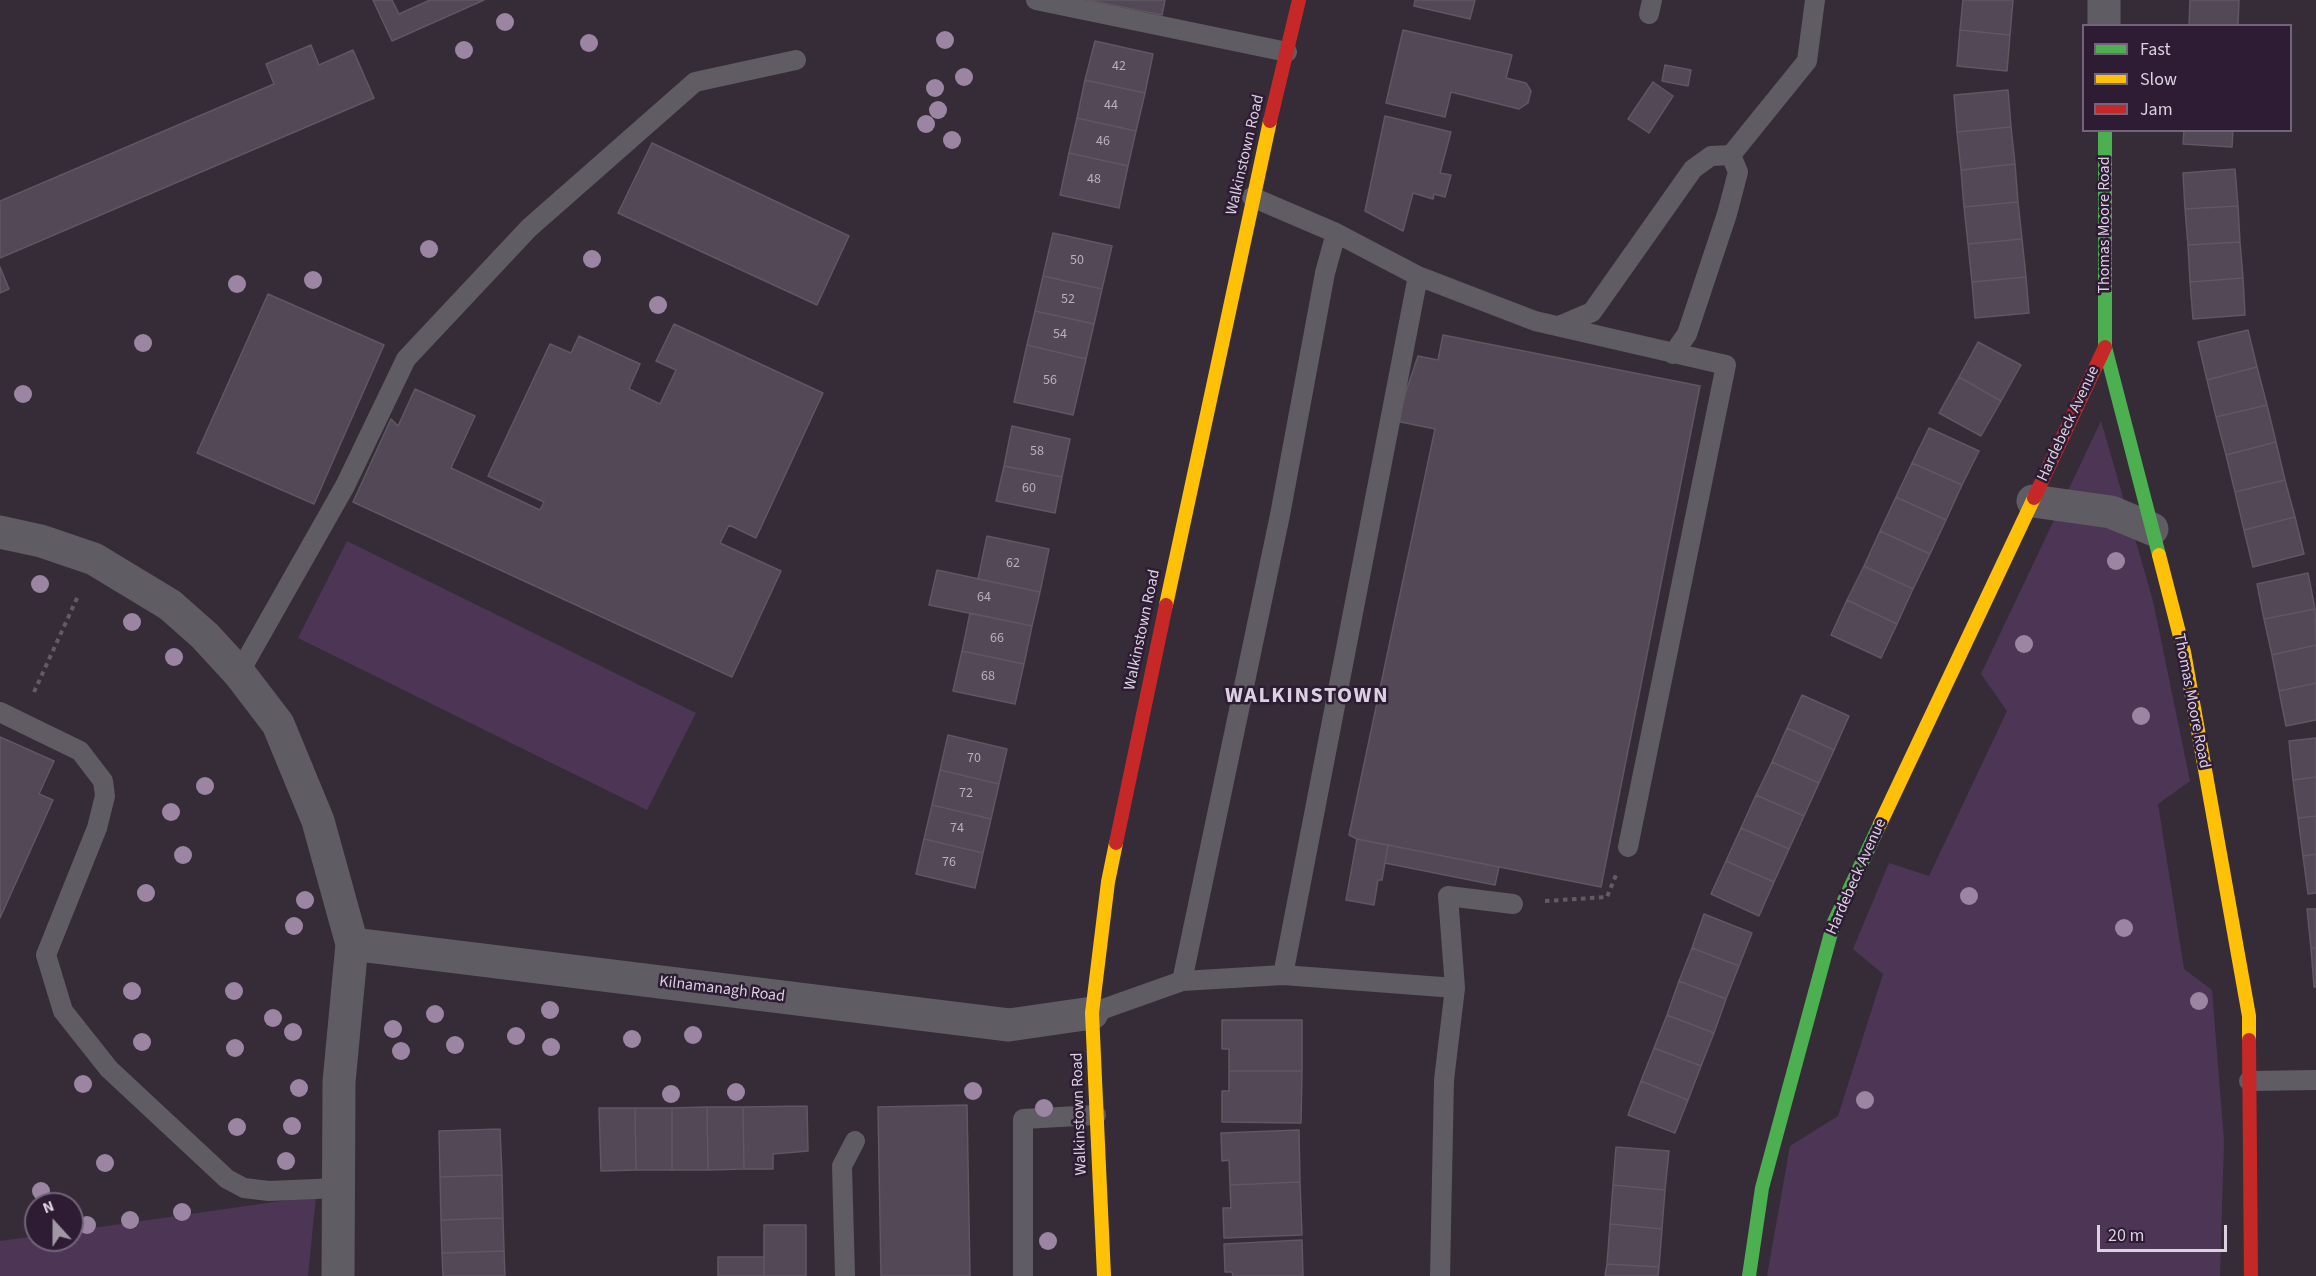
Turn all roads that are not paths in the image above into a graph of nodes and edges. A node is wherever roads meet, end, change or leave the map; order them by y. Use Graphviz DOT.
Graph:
graph roads {
  1 [pos="1036,0"];
  2 [pos="1299,0"];
  3 [pos="1815,0"];
  4 [pos="2104,0"];
  5 [pos="2104,24"];
  6 [pos="1287,52"];
  7 [pos="796,60"];
  8 [pos="2105,132"];
  9 [pos="1731,155"];
  10 [pos="1252,197"];
  11 [pos="1336,233"];
  12 [pos="1418,276"];
  13 [pos="1559,326"];
  14 [pos="2105,347"];
  15 [pos="1673,354"];
  16 [pos="2032,501"];
  17 [pos="2152,529"];
  18 [pos="0,532"];
  19 [pos="239,673"];
  20 [pos="0,712"];
  21 [pos="1628,847"];
  22 [pos="1513,904"];
  23 [pos="352,944"];
  24 [pos="1283,975"];
  25 [pos="1182,981"];
  26 [pos="1455,988"];
  27 [pos="1092,1013"];
  28 [pos="2249,1080"];
  29 [pos="2316,1080"];
  30 [pos="1096,1115"];
  31 [pos="855,1141"];
  32 [pos="338,1188"];
  33 [pos="338,1276"];
  34 [pos="845,1276"];
  35 [pos="1023,1276"];
  36 [pos="1104,1276"];
  37 [pos="1440,1276"];
  38 [pos="1749,1276"];
  39 [pos="2251,1276"];
  1 -- 6 [label="lane"];
  2 -- 6 [label="street, Walkinstown Road"];
  3 -- 9 [label="lane"];
  4 -- 5 [label="street"];
  6 -- 10 [label="street, Walkinstown Road"];
  7 -- 19 [label="lane"];
  8 -- 14 [label="street, Thomas Moore Road"];
  9 -- 13 [label="lane"];
  9 -- 15 [label="lane"];
  10 -- 11 [label="lane"];
  10 -- 27 [label="street, Walkinstown Road"];
  11 -- 12 [label="lane"];
  11 -- 25 [label="lane"];
  12 -- 13 [label="lane"];
  12 -- 24 [label="lane"];
  13 -- 15 [label="lane"];
  14 -- 16 [label="street, Hardebeck Avenue"];
  14 -- 17 [label="street, Thomas Moore Road"];
  15 -- 21 [label="lane"];
  16 -- 17 [label="street, Hardebeck Avenue"];
  16 -- 38 [label="street, Hardebeck Avenue"];
  17 -- 28 [label="street, Thomas Moore Road"];
  18 -- 19 [label="street"];
  19 -- 23 [label="street"];
  20 -- 32 [label="lane"];
  22 -- 26 [label="lane"];
  23 -- 27 [label="street, Kilnamanagh Road"];
  23 -- 32 [label="street"];
  24 -- 25 [label="lane"];
  24 -- 26 [label="lane"];
  25 -- 27 [label="lane"];
  26 -- 37 [label="lane"];
  27 -- 30 [label="street, Walkinstown Road"];
  28 -- 29 [label="lane"];
  28 -- 39 [label="street, Thomas Moore Road"];
  30 -- 35 [label="lane"];
  30 -- 36 [label="street, Walkinstown Road"];
  31 -- 34 [label="lane"];
  32 -- 33 [label="street"];
}
